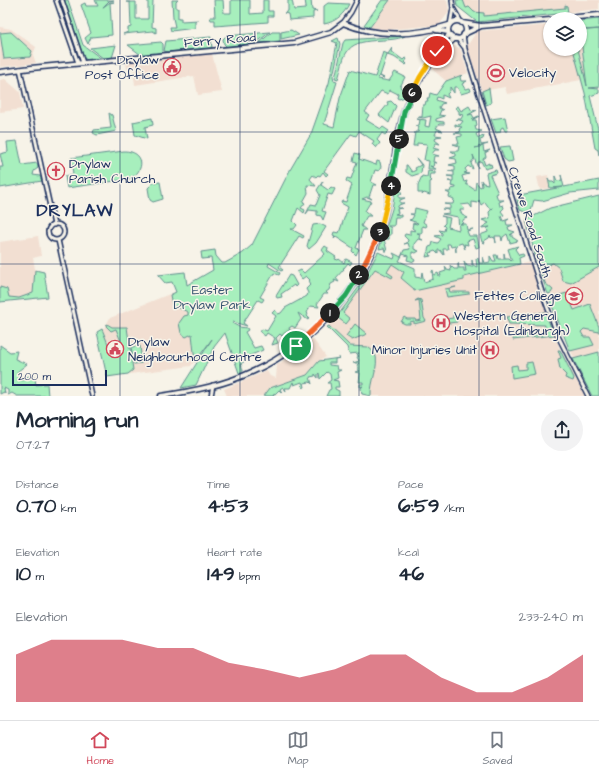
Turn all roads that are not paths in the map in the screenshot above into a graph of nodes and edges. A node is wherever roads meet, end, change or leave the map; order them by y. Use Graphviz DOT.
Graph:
graph roads {
  1 [pos="56,0"];
  2 [pos="62,0"];
  3 [pos="357,0"];
  4 [pos="452,0"];
  5 [pos="453,8"];
  6 [pos="599,15"];
  7 [pos="587,16"];
  8 [pos="543,21"];
  9 [pos="343,23"];
  10 [pos="461,23"];
  11 [pos="449,25"];
  12 [pos="481,26"];
  13 [pos="436,30"];
  14 [pos="449,33"];
  15 [pos="464,34"];
  16 [pos="456,38"];
  17 [pos="465,49"];
  18 [pos="431,61"];
  19 [pos="83,63"];
  20 [pos="78,64"];
  21 [pos="20,69"];
  22 [pos="0,72"];
  23 [pos="54,225"];
  24 [pos="58,240"];
  25 [pos="214,385"];
  26 [pos="92,396"];
  27 [pos="161,396"];
  28 [pos="211,396"];
  29 [pos="588,396"];
  1 -- 20 [label="street"];
  2 -- 19 [label="street"];
  3 -- 9 [label="street"];
  4 -- 5 [label="street"];
  5 -- 10 [label="street"];
  5 -- 11 [label="street"];
  6 -- 7 [label="main road"];
  8 -- 12 [label="main road"];
  9 -- 13 [label="main road"];
  9 -- 19 [label="main road, Ferry Road"];
  10 -- 11 [label="main road"];
  10 -- 12 [label="main road"];
  10 -- 15 [label="main road"];
  11 -- 13 [label="main road"];
  11 -- 14 [label="main road"];
  12 -- 15 [label="main road"];
  13 -- 14 [label="main road"];
  14 -- 16 [label="main road"];
  14 -- 18 [label="main road"];
  15 -- 16 [label="main road"];
  15 -- 17 [label="street, Crewe Road South"];
  16 -- 17 [label="street, Crewe Road South"];
  16 -- 18 [label="main road"];
  17 -- 29 [label="street, Crewe Road South"];
  18 -- 25 [label="main road"];
  19 -- 20 [label="main road, Ferry Road"];
  20 -- 21 [label="main road, Ferry Road"];
  21 -- 22 [label="main road, Ferry Road"];
  21 -- 23 [label="street"];
  23 -- 24 [label="street"];
  23 -- 24 [label="street"];
  24 -- 26 [label="street"];
  25 -- 27 [label="main road"];
  25 -- 28 [label="street"];
}
